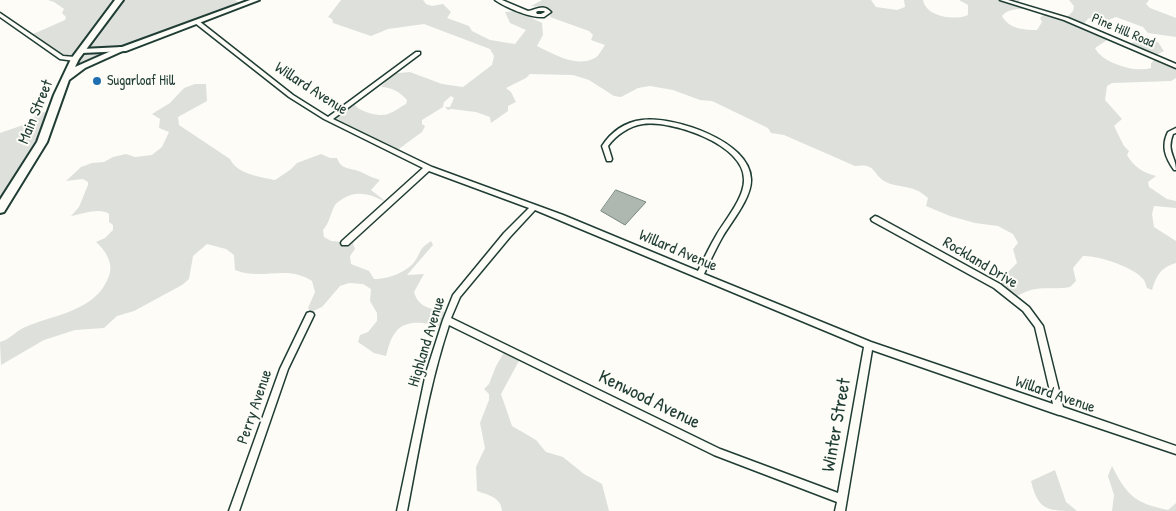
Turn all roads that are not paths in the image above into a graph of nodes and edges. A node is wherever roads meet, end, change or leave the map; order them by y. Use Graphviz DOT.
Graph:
graph roads {
  1 [pos="119,0"];
  2 [pos="256,0"];
  3 [pos="498,0"];
  4 [pos="1003,0"];
  5 [pos="533,13"];
  6 [pos="0,15"];
  7 [pos="197,22"];
  8 [pos="123,49"];
  9 [pos="82,51"];
  10 [pos="418,53"];
  11 [pos="75,59"];
  12 [pos="1176,66"];
  13 [pos="64,83"];
  14 [pos="329,119"];
  15 [pos="1176,130"];
  16 [pos="609,159"];
  17 [pos="428,168"];
  18 [pos="1176,168"];
  19 [pos="534,207"];
  20 [pos="0,210"];
  21 [pos="875,219"];
  22 [pos="345,243"];
  23 [pos="700,275"];
  24 [pos="310,315"];
  25 [pos="447,320"];
  26 [pos="869,345"];
  27 [pos="1059,411"];
  28 [pos="1176,450"];
  29 [pos="841,500"];
  30 [pos="234,511"];
  31 [pos="402,511"];
  32 [pos="840,511"];
  1 -- 9 [label="main road, Main Street"];
  2 -- 7 [label="street"];
  3 -- 5 [label="street"];
  4 -- 12 [label="street, Pine Hill Road"];
  6 -- 11 [label="street"];
  7 -- 8 [label="street"];
  7 -- 14 [label="street, Willard Avenue"];
  8 -- 9 [label="street"];
  8 -- 13 [label="main road"];
  9 -- 11 [label="main road, Main Street"];
  10 -- 14 [label="street"];
  11 -- 13 [label="main road, Main Street"];
  13 -- 20 [label="main road, Main Street"];
  14 -- 17 [label="street, Willard Avenue"];
  15 -- 18 [label="street"];
  16 -- 23 [label="street"];
  17 -- 19 [label="street, Willard Avenue"];
  17 -- 22 [label="street"];
  19 -- 23 [label="street, Willard Avenue"];
  19 -- 25 [label="street, Highland Avenue"];
  21 -- 27 [label="street, Rockland Drive"];
  23 -- 26 [label="street, Willard Avenue"];
  24 -- 30 [label="street, Perry Avenue"];
  25 -- 29 [label="street, Kenwood Avenue"];
  25 -- 31 [label="street, Highland Avenue"];
  26 -- 27 [label="street, Willard Avenue"];
  26 -- 29 [label="street, Winter Street"];
  27 -- 28 [label="street, Willard Avenue"];
  29 -- 32 [label="street, Winter Street"];
}
